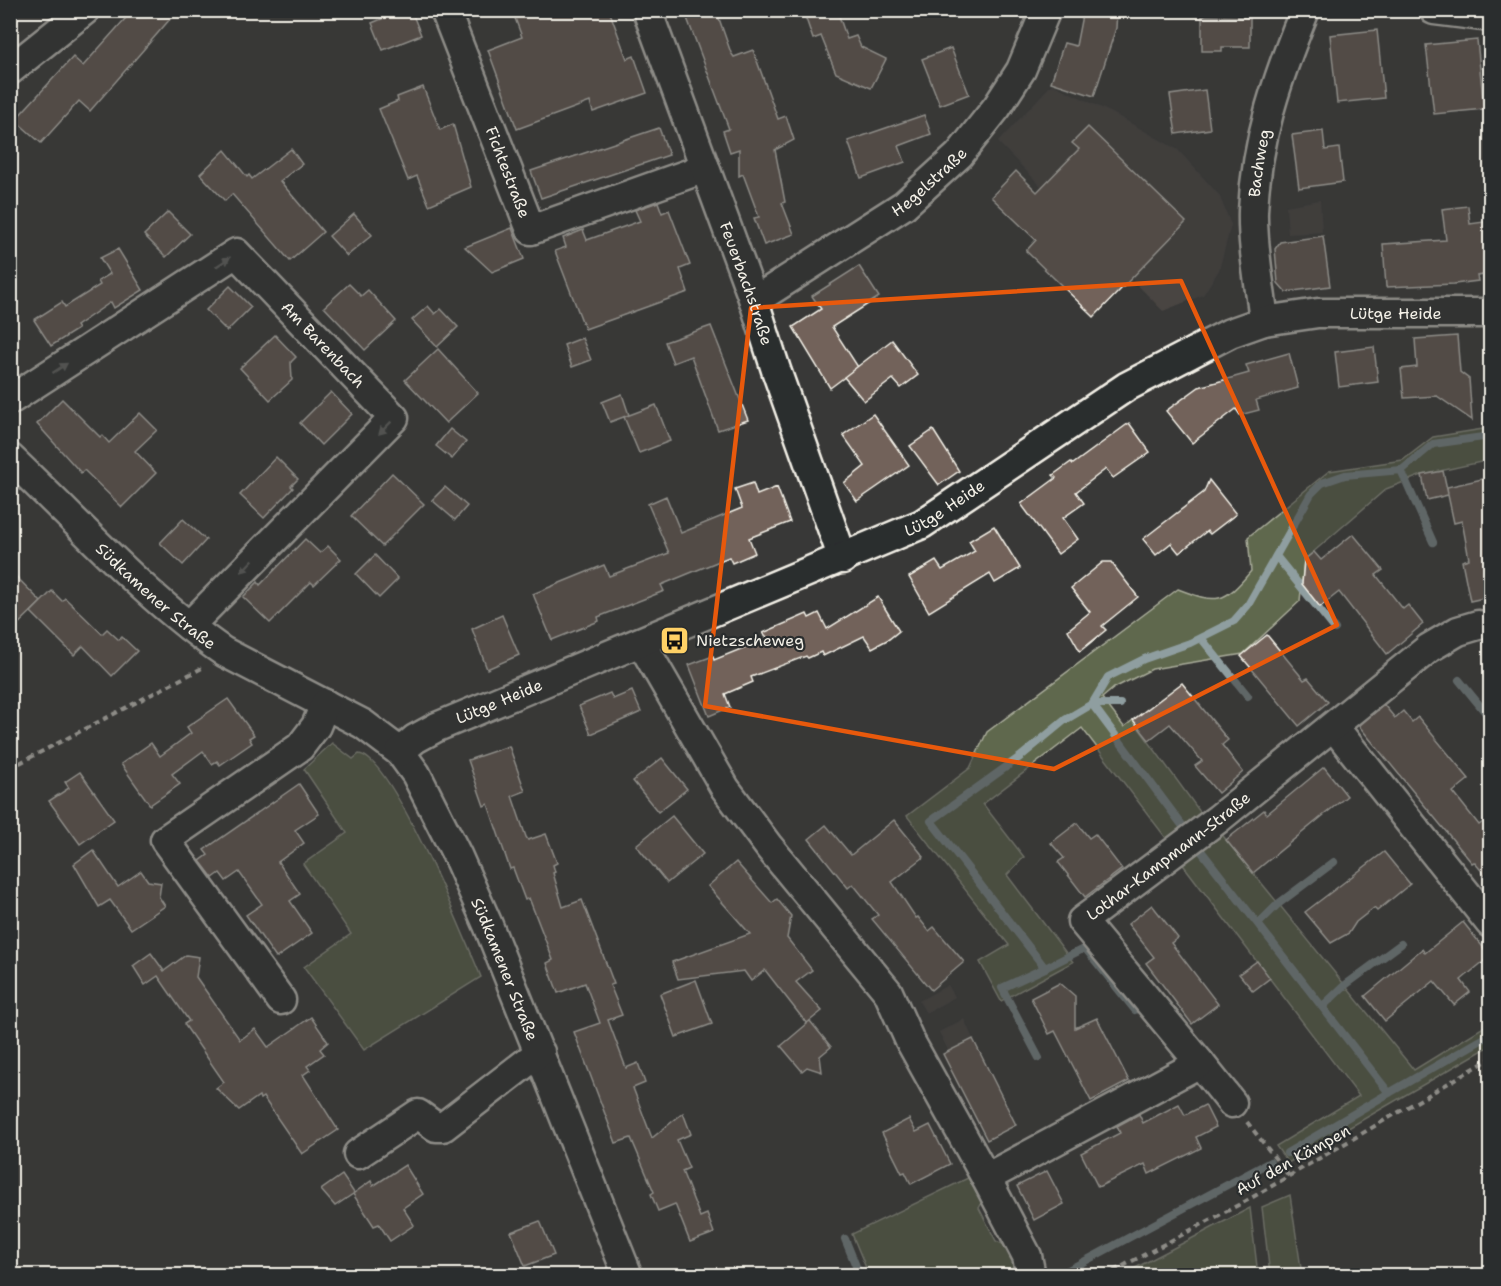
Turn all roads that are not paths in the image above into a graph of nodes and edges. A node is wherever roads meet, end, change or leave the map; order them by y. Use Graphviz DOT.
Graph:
graph roads {
  1 [pos="85,10"];
  2 [pos="445,10"];
  3 [pos="646,10"];
  4 [pos="1046,10"];
  5 [pos="1305,10"];
  6 [pos="1434,10"];
  7 [pos="1491,17"];
  8 [pos="10,70"];
  9 [pos="705,168"];
  10 [pos="754,301"];
  11 [pos="1491,313"];
  12 [pos="1264,321"];
  13 [pos="10,400"];
  14 [pos="10,458"];
  15 [pos="843,559"];
  16 [pos="1478,625"];
  17 [pos="189,626"];
  18 [pos="641,642"];
  19 [pos="325,704"];
  20 [pos="1334,727"];
  21 [pos="400,752"];
  22 [pos="1491,923"];
  23 [pos="281,1000"];
  24 [pos="540,1052"];
  25 [pos="1200,1063"];
  26 [pos="1232,1103"];
  27 [pos="358,1154"];
  28 [pos="986,1178"];
  29 [pos="628,1275"];
  30 [pos="1031,1275"];
  1 -- 8 [label="street"];
  2 -- 9 [label="street, Fichtestraße"];
  3 -- 9 [label="street, Feuerbachstraße"];
  4 -- 10 [label="street, Hegelstraße"];
  5 -- 12 [label="street, Bachweg"];
  6 -- 7 [label="street"];
  9 -- 10 [label="street, Feuerbachstraße"];
  10 -- 15 [label="street, Feuerbachstraße"];
  11 -- 12 [label="street, Lütge Heide"];
  12 -- 15 [label="street, Lütge Heide"];
  13 -- 17 [label="street, Am Barenbach, one-way"];
  14 -- 17 [label="street, Südkamener Straße"];
  15 -- 18 [label="street, Lütge Heide"];
  16 -- 20 [label="street, Lothar-Kampmann-Straße"];
  17 -- 19 [label="street, Südkamener Straße"];
  18 -- 21 [label="street, Lütge Heide"];
  18 -- 28 [label="street"];
  19 -- 21 [label="street, Südkamener Straße"];
  19 -- 23 [label="street"];
  20 -- 22 [label="street"];
  20 -- 25 [label="street, Lothar-Kampmann-Straße"];
  21 -- 24 [label="street, Südkamener Straße"];
  24 -- 27 [label="street"];
  24 -- 29 [label="street, Südkamener Straße"];
  25 -- 26 [label="street"];
  25 -- 28 [label="street"];
  28 -- 30 [label="street"];
}
